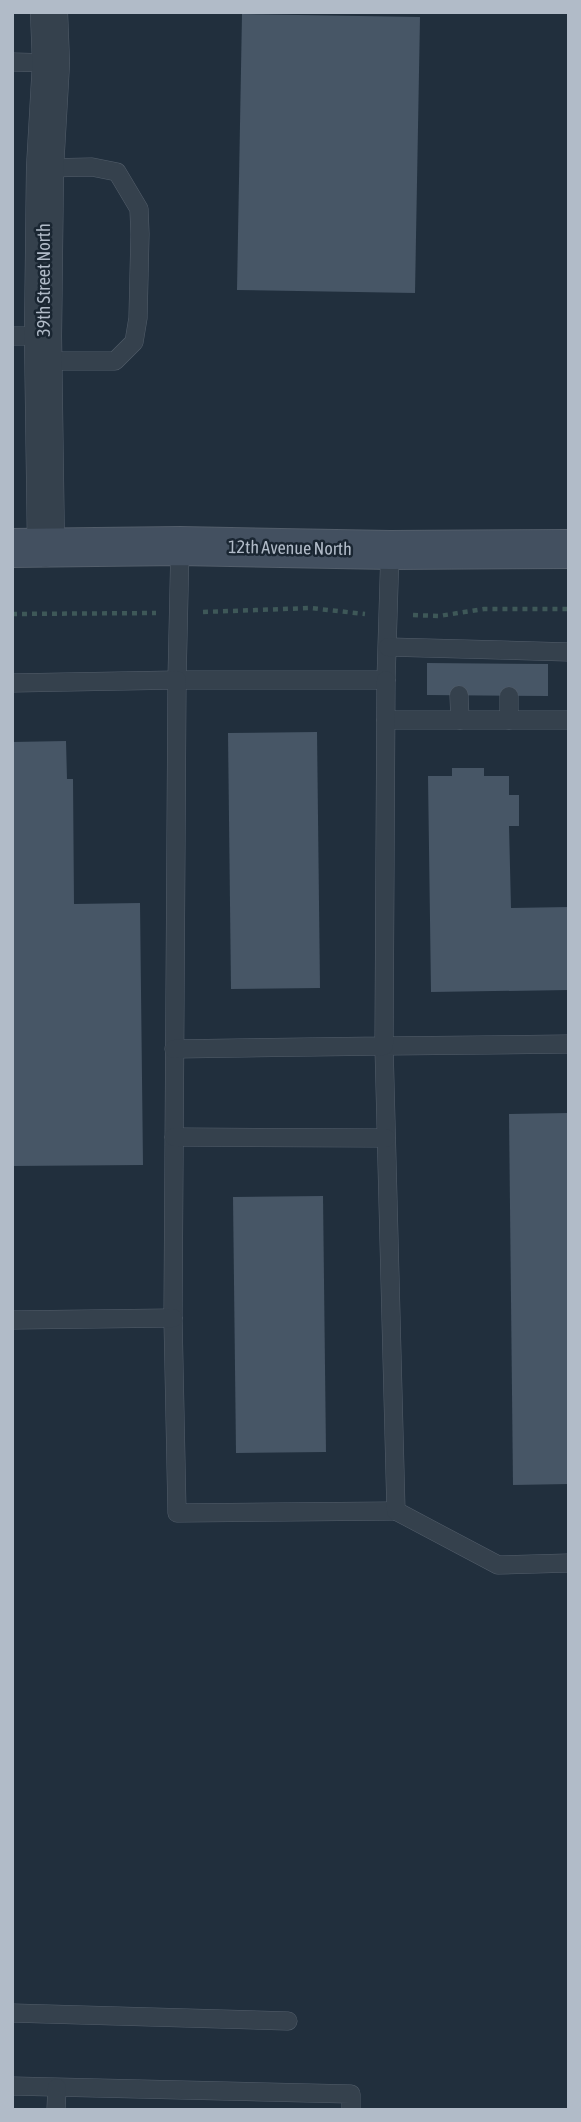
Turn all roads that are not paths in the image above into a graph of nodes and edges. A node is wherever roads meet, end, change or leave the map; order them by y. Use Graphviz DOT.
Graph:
graph roads {
  1 [pos="49,12"];
  2 [pos="12,62"];
  3 [pos="51,63"];
  4 [pos="45,168"];
  5 [pos="33,345"];
  6 [pos="180,546"];
  7 [pos="29,548"];
  8 [pos="569,549"];
  9 [pos="390,550"];
  10 [pos="388,647"];
  11 [pos="569,652"];
  12 [pos="177,680"];
  13 [pos="386,680"];
  14 [pos="12,683"];
  15 [pos="460,695"];
  16 [pos="509,696"];
  17 [pos="386,720"];
  18 [pos="460,720"];
  19 [pos="509,720"];
  20 [pos="569,720"];
  21 [pos="569,1044"];
  22 [pos="384,1046"];
  23 [pos="174,1049"];
  24 [pos="174,1137"];
  25 [pos="386,1138"];
  26 [pos="173,1318"];
  27 [pos="12,1320"];
  28 [pos="396,1511"];
  29 [pos="569,1563"];
  30 [pos="12,2013"];
  31 [pos="288,2021"];
  32 [pos="12,2086"];
  33 [pos="57,2088"];
  34 [pos="57,2110"];
  35 [pos="351,2110"];
  1 -- 3 [label="street, 39th Street North"];
  2 -- 3 [label="lane"];
  3 -- 4 [label="street, 39th Street North"];
  4 -- 5 [label="street, 39th Street North"];
  4 -- 5 [label="lane"];
  5 -- 7 [label="street, 39th Street North"];
  6 -- 7 [label="main road, 12th Avenue North"];
  6 -- 9 [label="main road, 12th Avenue North"];
  6 -- 12 [label="lane"];
  8 -- 9 [label="main road, 12th Avenue North"];
  9 -- 10 [label="lane"];
  10 -- 11 [label="lane"];
  10 -- 13 [label="lane"];
  12 -- 13 [label="lane"];
  12 -- 14 [label="lane"];
  12 -- 23 [label="lane"];
  13 -- 17 [label="lane"];
  15 -- 18 [label="lane"];
  16 -- 19 [label="lane"];
  17 -- 18 [label="lane"];
  17 -- 22 [label="lane"];
  18 -- 19 [label="lane"];
  19 -- 20 [label="lane"];
  21 -- 22 [label="lane"];
  22 -- 23 [label="lane"];
  22 -- 25 [label="lane"];
  23 -- 24 [label="lane"];
  24 -- 25 [label="lane"];
  24 -- 26 [label="lane"];
  25 -- 28 [label="lane"];
  26 -- 27 [label="lane"];
  26 -- 28 [label="lane"];
  28 -- 29 [label="lane"];
  30 -- 31 [label="lane"];
  32 -- 33 [label="lane"];
  33 -- 34 [label="lane"];
  33 -- 35 [label="lane"];
}
